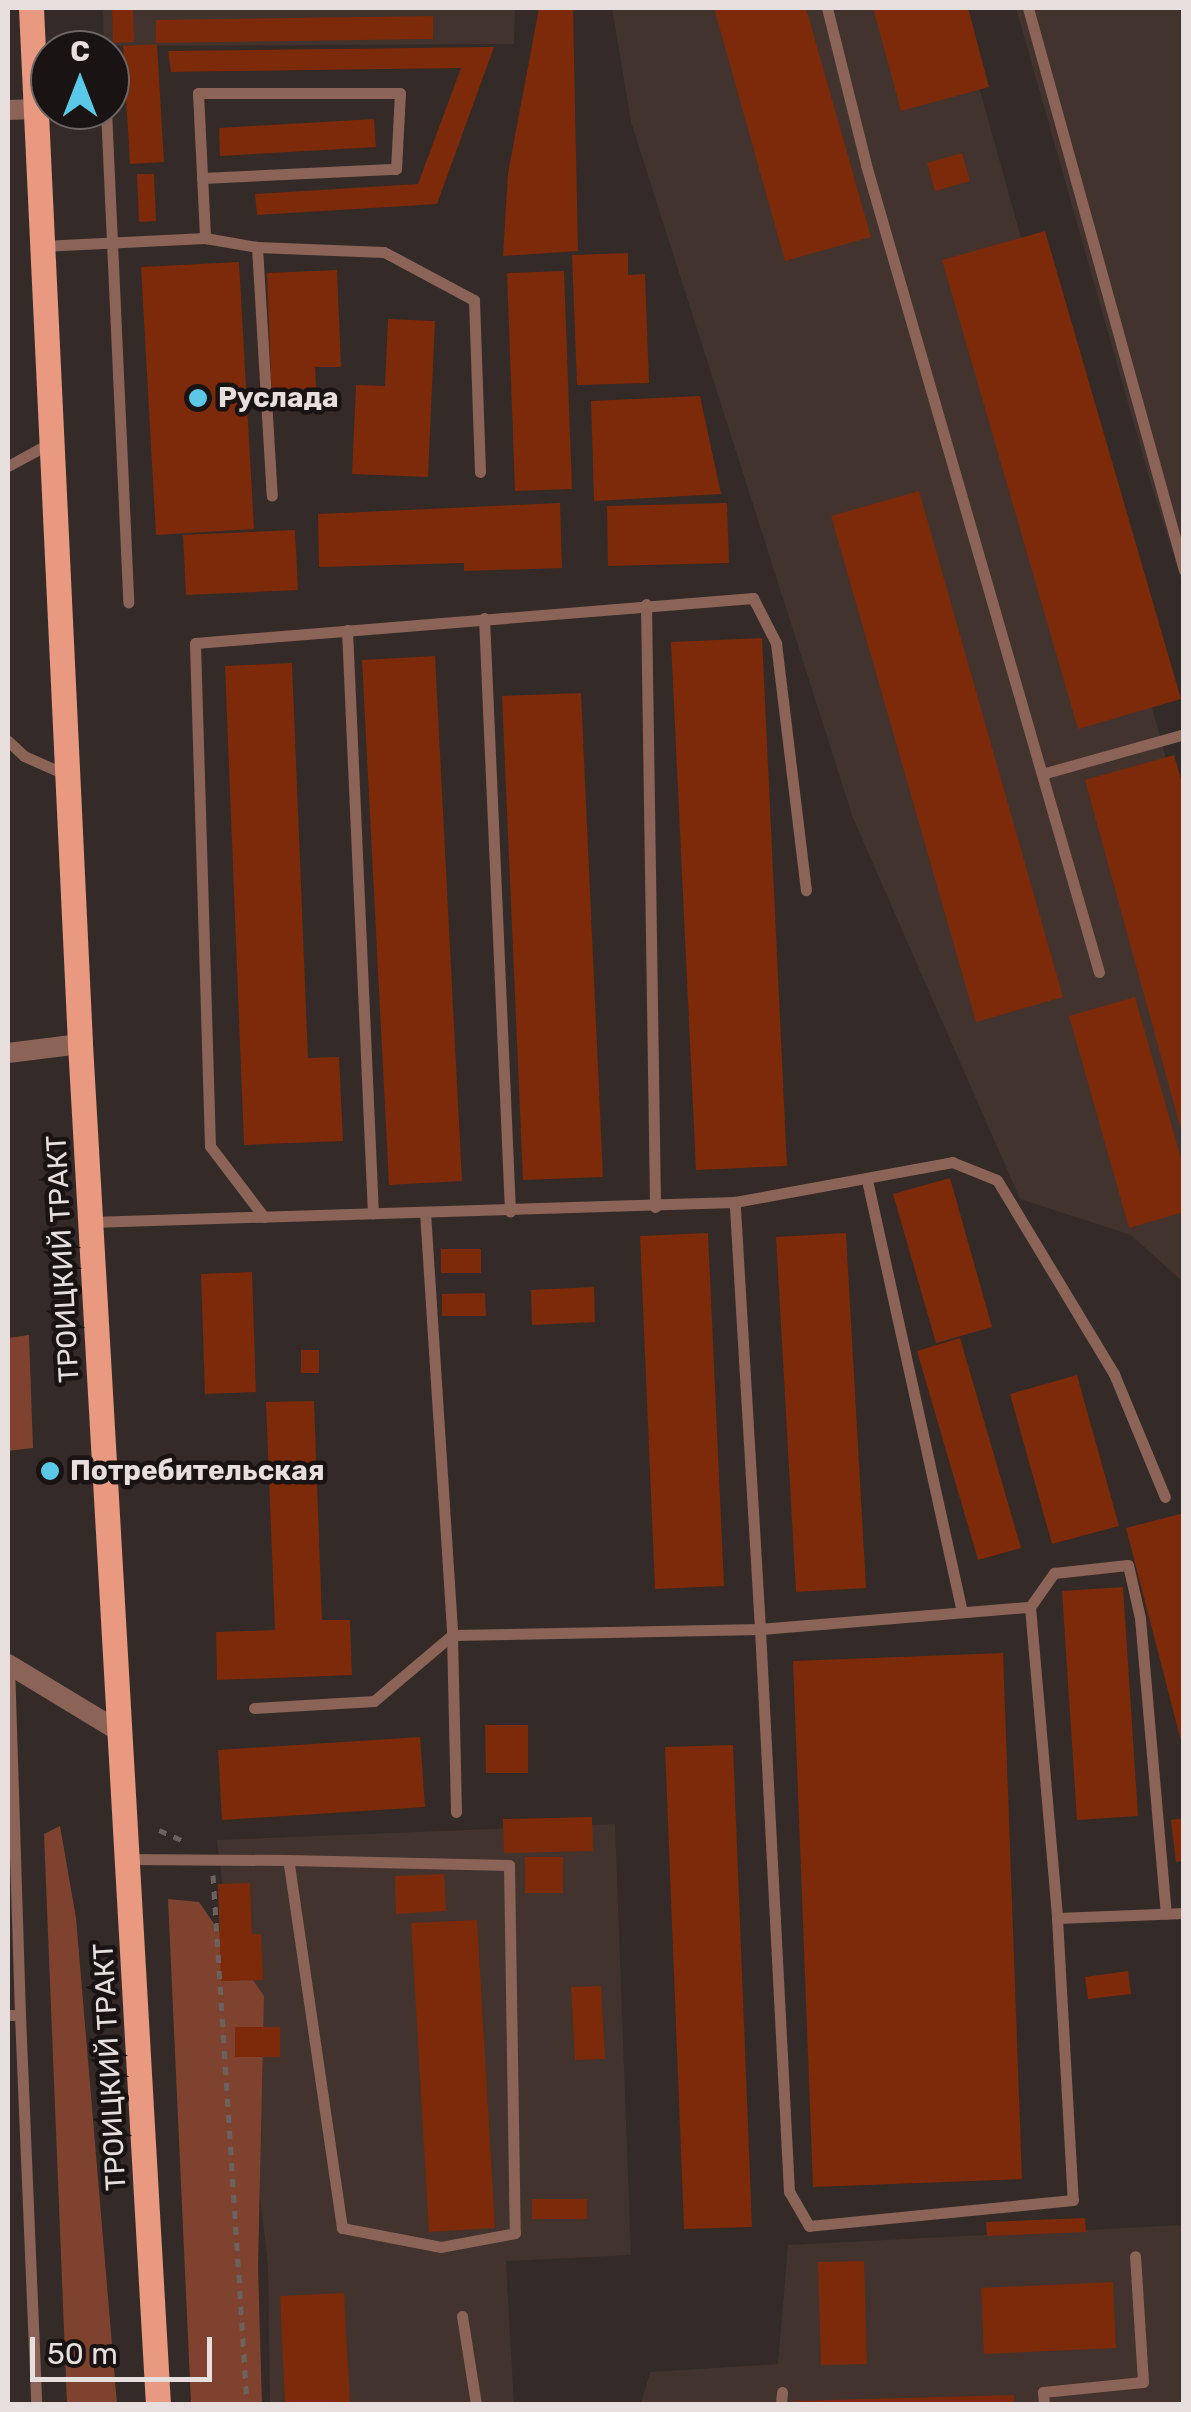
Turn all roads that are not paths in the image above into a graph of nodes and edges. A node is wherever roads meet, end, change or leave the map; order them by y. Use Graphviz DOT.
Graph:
graph roads {
  1 [pos="826,8"];
  2 [pos="1028,8"];
  3 [pos="37,130"];
  4 [pos="107,130"];
  5 [pos="202,178"];
  6 [pos="205,238"];
  7 [pos="112,243"];
  8 [pos="42,246"];
  9 [pos="257,247"];
  10 [pos="52,442"];
  11 [pos="8,466"];
  12 [pos="480,472"];
  13 [pos="272,496"];
  14 [pos="1184,570"];
  15 [pos="128,603"];
  16 [pos="646,604"];
  17 [pos="484,618"];
  18 [pos="347,630"];
  19 [pos="1184,734"];
  20 [pos="8,741"];
  21 [pos="1042,774"];
  22 [pos="67,775"];
  23 [pos="806,890"];
  24 [pos="1098,972"];
  25 [pos="80,1044"];
  26 [pos="8,1053"];
  27 [pos="867,1180"];
  28 [pos="734,1202"];
  29 [pos="655,1206"];
  30 [pos="510,1210"];
  31 [pos="424,1212"];
  32 [pos="374,1213"];
  33 [pos="264,1217"];
  34 [pos="90,1222"];
  35 [pos="1165,1496"];
  36 [pos="1030,1607"];
  37 [pos="961,1609"];
  38 [pos="760,1629"];
  39 [pos="452,1636"];
  40 [pos="8,1665"];
  41 [pos="254,1708"];
  42 [pos="122,1733"];
  43 [pos="456,1812"];
  44 [pos="130,1859"];
  45 [pos="288,1860"];
  46 [pos="1184,1913"];
  47 [pos="1166,1914"];
  48 [pos="1056,1918"];
  49 [pos="14,2015"];
  50 [pos="1135,2256"];
  51 [pos="462,2316"];
  52 [pos="36,2404"];
  53 [pos="158,2404"];
  54 [pos="476,2404"];
  55 [pos="1044,2404"];
  1 -- 21 [label="lane"];
  2 -- 14 [label="lane"];
  3 -- 8 [label="main road, ТРОИЦКИЙ ТРАКТ"];
  4 -- 7 [label="lane"];
  5 -- 5 [label="lane"];
  5 -- 6 [label="lane"];
  6 -- 7 [label="lane"];
  6 -- 9 [label="lane"];
  7 -- 8 [label="lane"];
  7 -- 15 [label="lane"];
  8 -- 10 [label="main road, ТРОИЦКИЙ ТРАКТ"];
  9 -- 12 [label="lane"];
  9 -- 13 [label="lane"];
  10 -- 11 [label="lane"];
  10 -- 22 [label="main road, ТРОИЦКИЙ ТРАКТ"];
  16 -- 17 [label="lane"];
  16 -- 23 [label="lane"];
  16 -- 29 [label="lane"];
  17 -- 18 [label="lane"];
  17 -- 30 [label="lane"];
  18 -- 32 [label="lane"];
  18 -- 33 [label="lane"];
  19 -- 21 [label="lane"];
  20 -- 22 [label="lane"];
  21 -- 24 [label="lane"];
  22 -- 25 [label="main road, ТРОИЦКИЙ ТРАКТ"];
  25 -- 26 [label="street"];
  25 -- 34 [label="main road, ТРОИЦКИЙ ТРАКТ"];
  27 -- 28 [label="lane"];
  27 -- 35 [label="lane"];
  27 -- 37 [label="lane"];
  28 -- 29 [label="lane"];
  28 -- 38 [label="lane"];
  29 -- 30 [label="lane"];
  30 -- 31 [label="lane"];
  31 -- 32 [label="lane"];
  31 -- 39 [label="lane"];
  32 -- 33 [label="lane"];
  33 -- 34 [label="lane"];
  34 -- 42 [label="main road, ТРОИЦКИЙ ТРАКТ"];
  36 -- 37 [label="lane"];
  36 -- 47 [label="lane"];
  36 -- 48 [label="lane"];
  37 -- 38 [label="lane"];
  38 -- 39 [label="lane"];
  38 -- 48 [label="lane"];
  39 -- 41 [label="lane"];
  39 -- 43 [label="lane"];
  40 -- 42 [label="street"];
  40 -- 49 [label="lane"];
  42 -- 44 [label="main road, ТРОИЦКИЙ ТРАКТ"];
  44 -- 45 [label="lane"];
  44 -- 53 [label="main road, ТРОИЦКИЙ ТРАКТ"];
  45 -- 45 [label="lane"];
  46 -- 47 [label="lane"];
  47 -- 48 [label="lane"];
  49 -- 52 [label="lane"];
  50 -- 55 [label="lane"];
  51 -- 54 [label="lane"];
}
